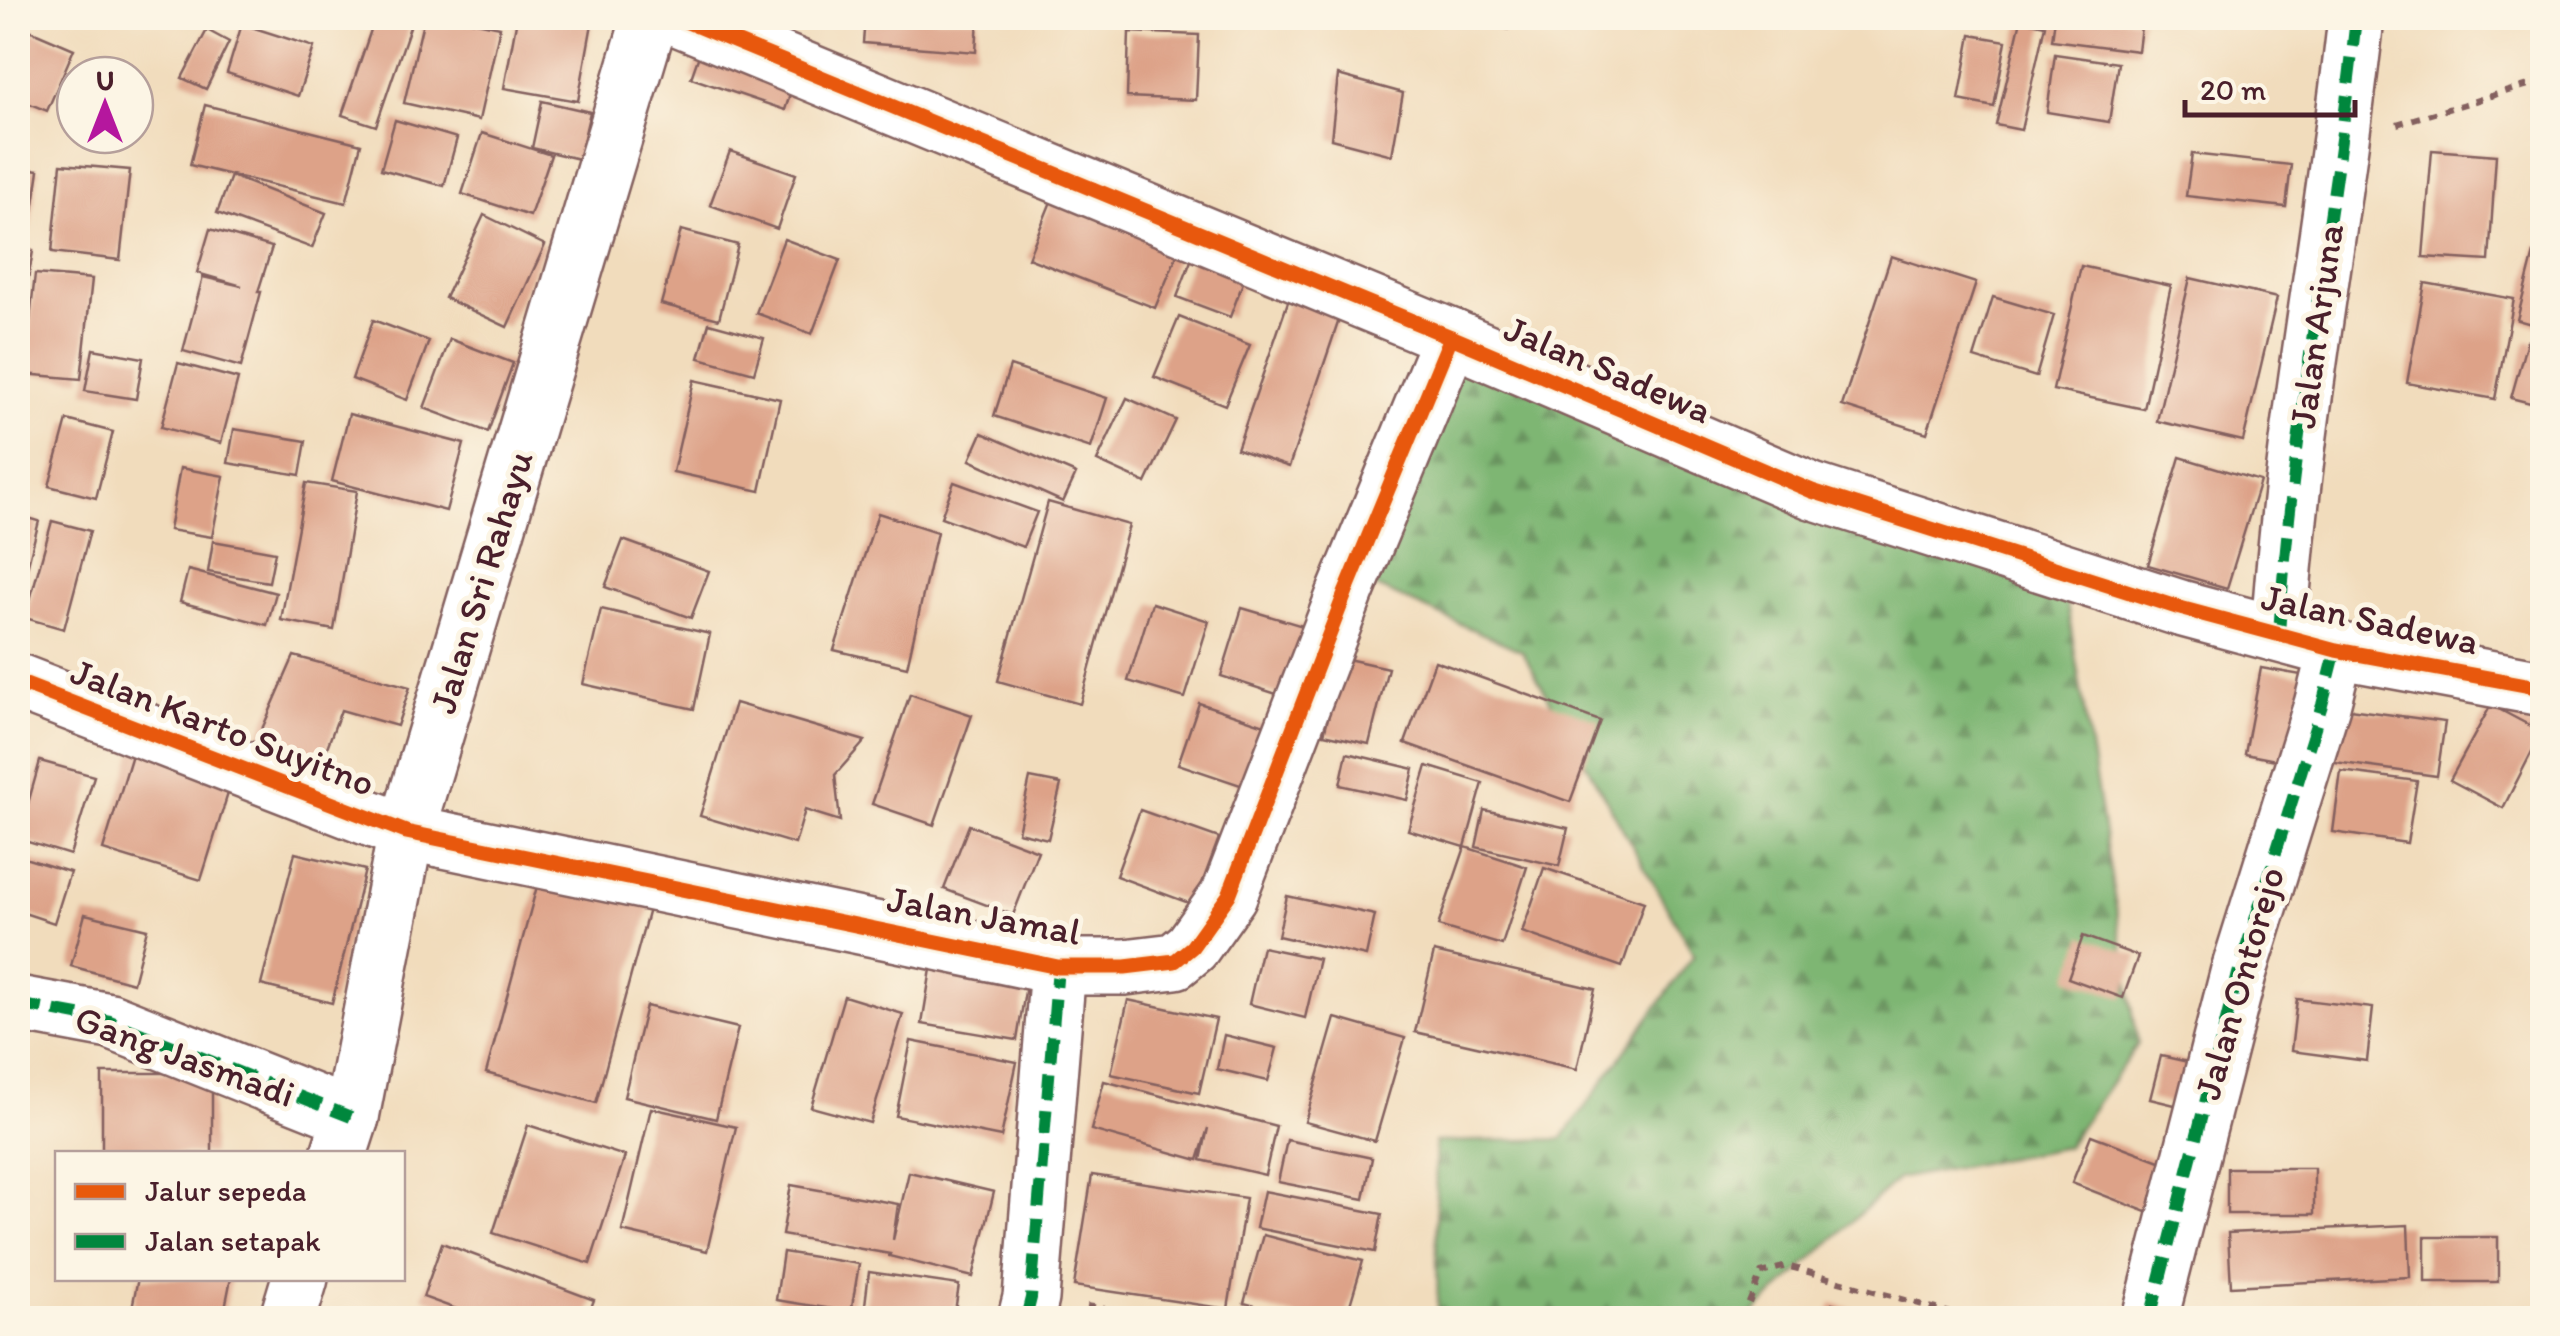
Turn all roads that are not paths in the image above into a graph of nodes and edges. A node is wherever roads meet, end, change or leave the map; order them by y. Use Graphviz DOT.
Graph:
graph roads {
  1 [pos="650,18"];
  2 [pos="678,18"];
  3 [pos="2356,18"];
  4 [pos="1450,337"];
  5 [pos="2280,634"];
  6 [pos="2336,650"];
  7 [pos="18,682"];
  8 [pos="2542,688"];
  9 [pos="406,832"];
  10 [pos="1058,967"];
  11 [pos="18,1004"];
  12 [pos="345,1135"];
  13 [pos="299,1281"];
  14 [pos="1029,1308"];
  15 [pos="288,1318"];
  16 [pos="2150,1318"];
  1 -- 9 [label="street, Jalan Sri Rahayu"];
  2 -- 4 [label="street, Jalan Sadewa"];
  3 -- 5 [label="street, Jalan Arjuna"];
  4 -- 5 [label="street, Jalan Sadewa"];
  4 -- 10 [label="street, Jalan Jamal"];
  5 -- 6 [label="street, Jalan Sadewa"];
  6 -- 8 [label="street, Jalan Sadewa"];
  6 -- 16 [label="street, Jalan Ontorejo"];
  7 -- 9 [label="street, Jalan Karto Suyitno"];
  9 -- 10 [label="street, Jalan Jamal"];
  9 -- 12 [label="street, Jalan Sri Rahayu"];
  10 -- 14 [label="street"];
  11 -- 12 [label="street, Gang Jasmadi"];
  13 -- 15 [label="street"];
}
